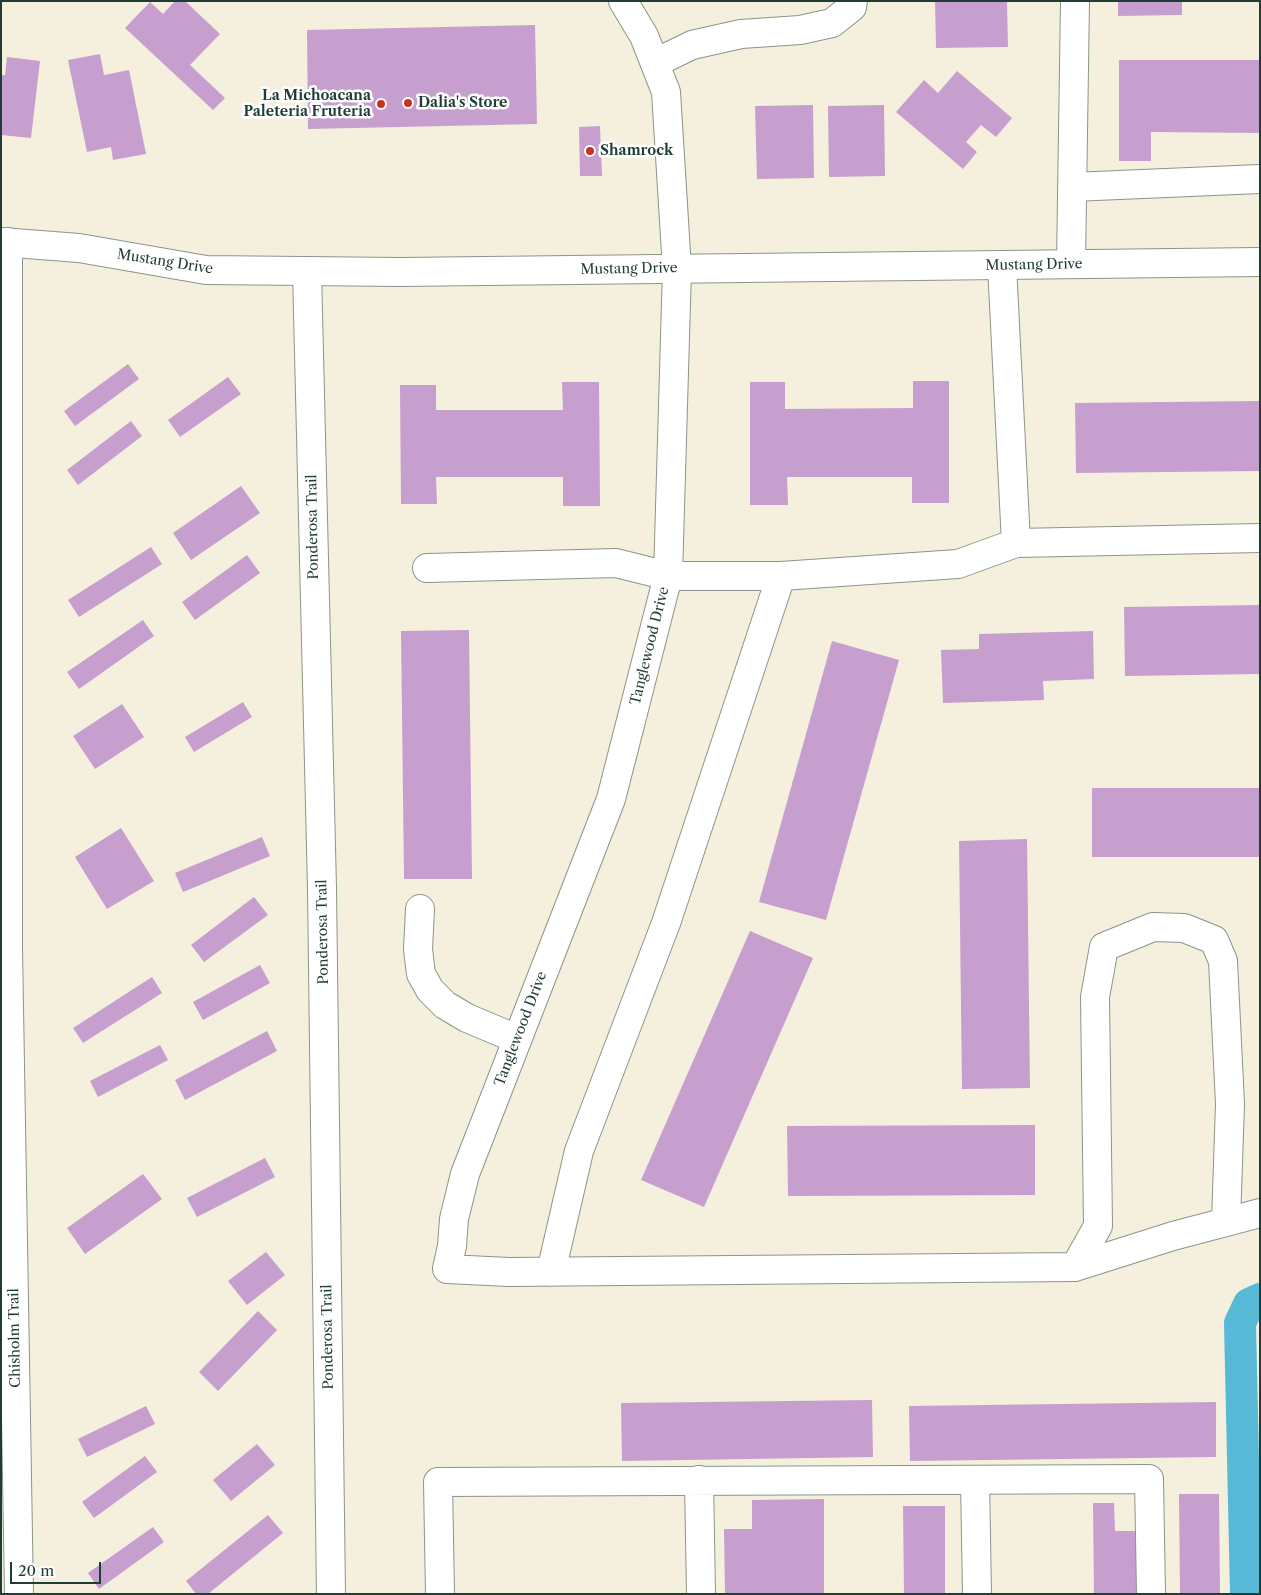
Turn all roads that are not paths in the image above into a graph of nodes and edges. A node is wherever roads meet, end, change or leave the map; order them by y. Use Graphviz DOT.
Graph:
graph roads {
  1 [pos="623,1"];
  2 [pos="853,1"];
  3 [pos="1075,1"];
  4 [pos="655,63"];
  5 [pos="1260,180"];
  6 [pos="1072,187"];
  7 [pos="5,242"];
  8 [pos="1260,262"];
  9 [pos="1071,264"];
  10 [pos="1002,265"];
  11 [pos="677,269"];
  12 [pos="307,271"];
  13 [pos="1260,538"];
  14 [pos="1016,543"];
  15 [pos="427,568"];
  16 [pos="668,576"];
  17 [pos="781,576"];
  18 [pos="420,909"];
  19 [pos="517,1039"];
  20 [pos="1260,1213"];
  21 [pos="1226,1222"];
  22 [pos="1074,1268"];
  23 [pos="551,1272"];
  24 [pos="699,1480"];
  25 [pos="975,1480"];
  26 [pos="20,1594"];
  27 [pos="331,1594"];
  28 [pos="440,1594"];
  29 [pos="701,1594"];
  30 [pos="977,1594"];
  31 [pos="1150,1594"];
  1 -- 4 [label="street, Tanglewood Drive"];
  2 -- 4 [label="street"];
  3 -- 6 [label="street"];
  4 -- 11 [label="street, Tanglewood Drive"];
  5 -- 6 [label="street"];
  6 -- 9 [label="street"];
  7 -- 12 [label="street, Mustang Drive"];
  7 -- 26 [label="street, Chisholm Trail"];
  8 -- 9 [label="street, Mustang Drive"];
  9 -- 10 [label="street, Mustang Drive"];
  10 -- 11 [label="street, Mustang Drive"];
  10 -- 14 [label="street"];
  11 -- 12 [label="street, Mustang Drive"];
  11 -- 16 [label="street, Tanglewood Drive"];
  12 -- 27 [label="street, Ponderosa Trail"];
  13 -- 14 [label="street"];
  14 -- 17 [label="street"];
  15 -- 16 [label="street"];
  16 -- 17 [label="street"];
  16 -- 19 [label="street, Tanglewood Drive"];
  17 -- 23 [label="street"];
  18 -- 19 [label="street"];
  19 -- 23 [label="street, Tanglewood Drive"];
  20 -- 21 [label="street"];
  21 -- 22 [label="street"];
  21 -- 22 [label="street"];
  22 -- 23 [label="street"];
  24 -- 25 [label="street"];
  24 -- 28 [label="street"];
  24 -- 29 [label="street"];
  25 -- 30 [label="street"];
  25 -- 31 [label="street"];
}
